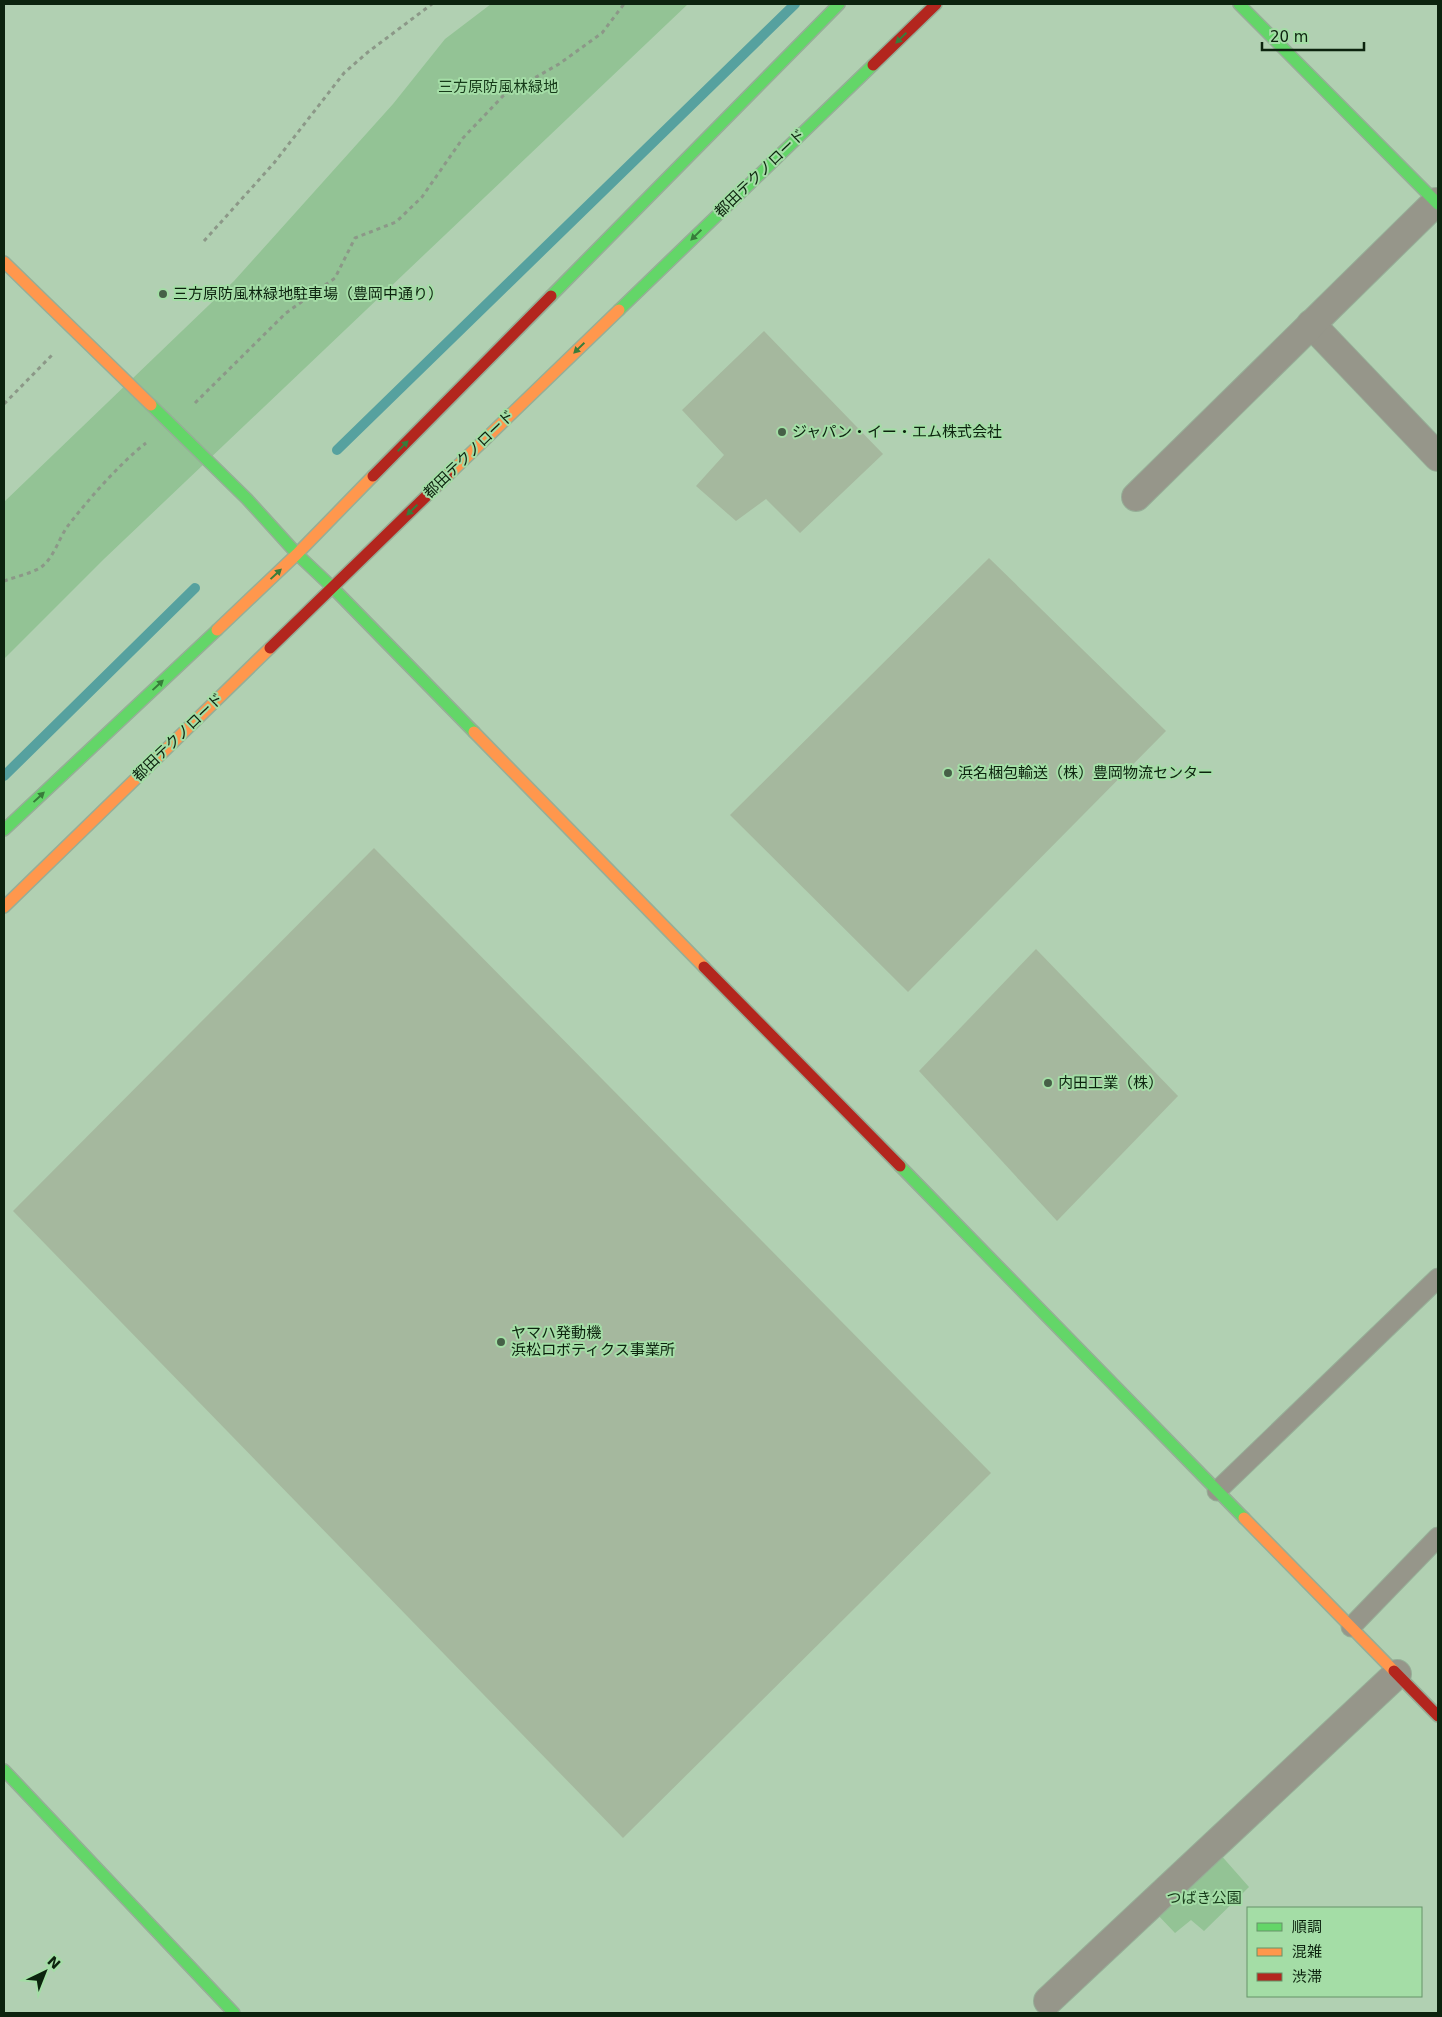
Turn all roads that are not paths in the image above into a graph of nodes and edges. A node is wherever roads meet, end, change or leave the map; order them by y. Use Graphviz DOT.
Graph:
graph roads {
  1 [pos="839,4"];
  2 [pos="936,4"];
  3 [pos="1239,4"];
  4 [pos="1437,203"];
  5 [pos="4,262"];
  6 [pos="1311,324"];
  7 [pos="1438,457"];
  8 [pos="1136,496"];
  9 [pos="297,554"];
  10 [pos="332,587"];
  11 [pos="4,830"];
  12 [pos="4,907"];
  13 [pos="1438,1278"];
  14 [pos="1217,1491"];
  15 [pos="1438,1537"];
  16 [pos="1351,1627"];
  17 [pos="1398,1674"];
  18 [pos="1438,1716"];
  19 [pos="4,1770"];
  20 [pos="1048,2001"];
  21 [pos="234,2013"];
  9 -- 1 [label="street, one-way"];
  2 -- 10 [label="street, 都田テクノロード, one-way"];
  3 -- 4 [label="street"];
  4 -- 6 [label="street"];
  5 -- 9 [label="street"];
  6 -- 7 [label="street"];
  6 -- 8 [label="street"];
  9 -- 10 [label="street"];
  11 -- 9 [label="street, one-way"];
  10 -- 12 [label="street, 都田テクノロード"];
  10 -- 14 [label="street"];
  13 -- 14 [label="lane"];
  14 -- 16 [label="street"];
  15 -- 16 [label="lane"];
  16 -- 17 [label="street"];
  17 -- 18 [label="street"];
  17 -- 20 [label="street"];
  19 -- 21 [label="street"];
}
